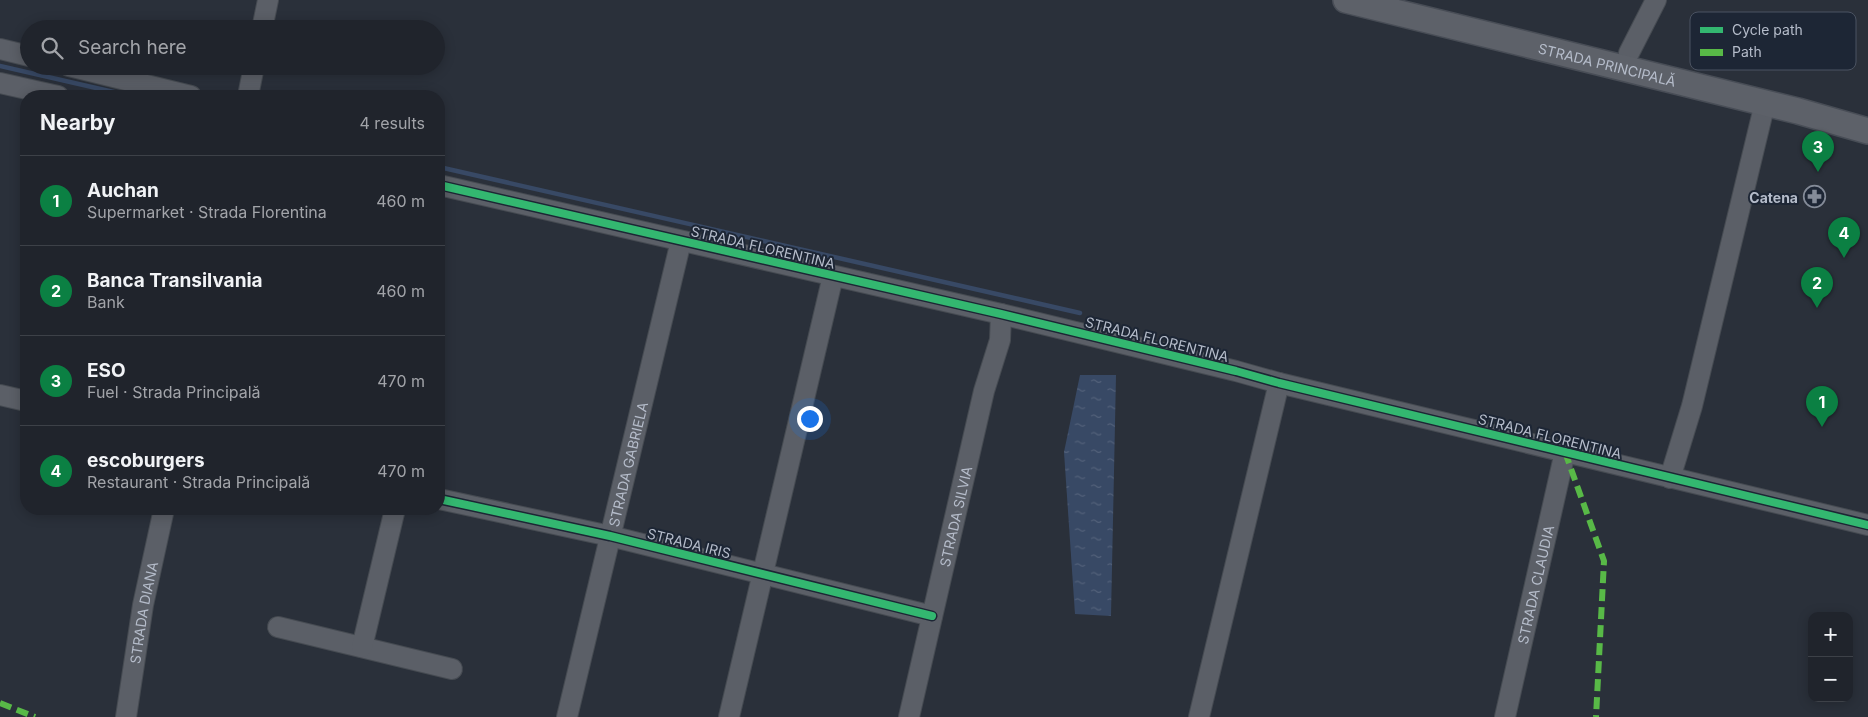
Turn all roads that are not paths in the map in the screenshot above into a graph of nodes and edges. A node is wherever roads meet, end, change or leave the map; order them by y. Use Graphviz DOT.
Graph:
graph roads {
  1 [pos="268,0"];
  2 [pos="1346,0"];
  3 [pos="1409,0"];
  4 [pos="1656,0"];
  5 [pos="264,20"];
  6 [pos="0,49"];
  7 [pos="1630,53"];
  8 [pos="20,54"];
  9 [pos="1690,68"];
  10 [pos="1699,70"];
  11 [pos="106,75"];
  12 [pos="252,75"];
  13 [pos="1,86"];
  14 [pos="24,90"];
  15 [pos="167,90"];
  16 [pos="249,90"];
  17 [pos="1765,103"];
  18 [pos="1868,112"];
  19 [pos="1868,130"];
  20 [pos="445,186"];
  21 [pos="681,241"];
  22 [pos="833,276"];
  23 [pos="1001,314"];
  24 [pos="1279,383"];
  25 [pos="0,395"];
  26 [pos="20,400"];
  27 [pos="1565,452"];
  28 [pos="1670,478"];
  29 [pos="445,500"];
  30 [pos="163,515"];
  31 [pos="394,515"];
  32 [pos="1868,525"];
  33 [pos="610,536"];
  34 [pos="762,574"];
  35 [pos="932,616"];
  36 [pos="278,627"];
  37 [pos="362,647"];
  38 [pos="452,669"];
  39 [pos="126,717"];
  40 [pos="568,717"];
  41 [pos="729,717"];
  42 [pos="908,717"];
  43 [pos="1199,717"];
  44 [pos="1505,717"];
  1 -- 5 [label="street"];
  2 -- 17 [label="main road, STRADA PRINCIPALĂ"];
  3 -- 7 [label="main road, STRADA PRINCIPALĂ"];
  4 -- 7 [label="street"];
  6 -- 8 [label="street"];
  7 -- 9 [label="main road, STRADA PRINCIPALĂ"];
  10 -- 18 [label="main road, STRADA PRINCIPALĂ"];
  11 -- 15 [label="street"];
  12 -- 16 [label="street"];
  13 -- 14 [label="street"];
  17 -- 19 [label="main road, STRADA PRINCIPALĂ"];
  17 -- 28 [label="street"];
  20 -- 21 [label="street, STRADA FLORENTINA"];
  21 -- 22 [label="street, STRADA FLORENTINA"];
  21 -- 33 [label="street, STRADA GABRIELA"];
  22 -- 23 [label="street, STRADA FLORENTINA"];
  22 -- 34 [label="street"];
  23 -- 24 [label="street, STRADA FLORENTINA"];
  23 -- 35 [label="street, STRADA SILVIA"];
  24 -- 27 [label="street, STRADA FLORENTINA"];
  24 -- 43 [label="street"];
  25 -- 26 [label="street"];
  27 -- 28 [label="street, STRADA FLORENTINA"];
  27 -- 44 [label="street, STRADA CLAUDIA"];
  28 -- 32 [label="street, STRADA FLORENTINA"];
  29 -- 33 [label="street, STRADA IRIS"];
  30 -- 39 [label="street, STRADA DIANA"];
  31 -- 37 [label="street"];
  33 -- 34 [label="street, STRADA IRIS"];
  33 -- 40 [label="street, STRADA GABRIELA"];
  34 -- 35 [label="street, STRADA IRIS"];
  34 -- 41 [label="street"];
  35 -- 42 [label="street, STRADA SILVIA"];
  36 -- 37 [label="street"];
  37 -- 38 [label="street"];
}
